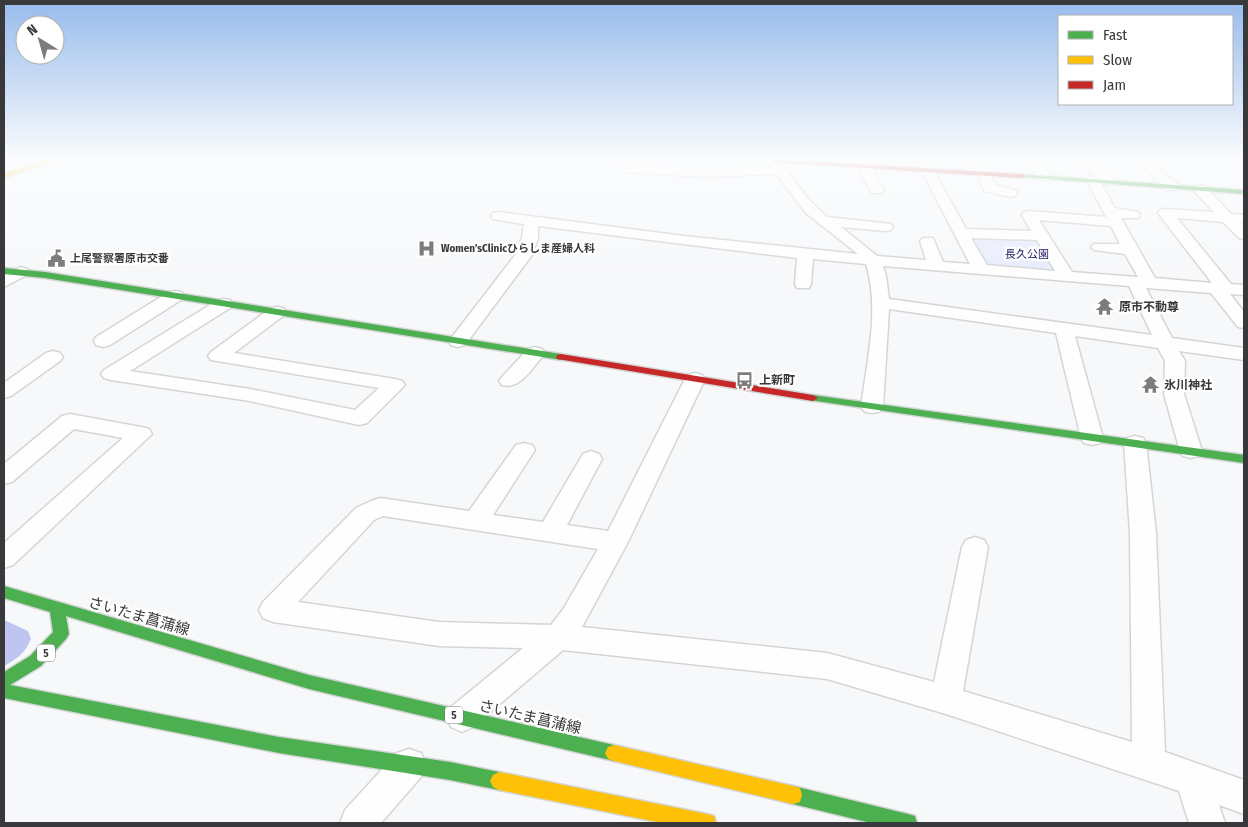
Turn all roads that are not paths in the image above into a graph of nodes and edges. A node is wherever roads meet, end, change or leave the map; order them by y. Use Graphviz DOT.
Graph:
graph roads {
  1 [pos="799,197"];
  2 [pos="943,197"];
  3 [pos="1106,197"];
  4 [pos="1207,197"];
  5 [pos="1133,215"];
  6 [pos="498,216"];
  7 [pos="1113,217"];
  8 [pos="1228,218"];
  9 [pos="1244,219"];
  10 [pos="531,221"];
  11 [pos="823,221"];
  12 [pos="886,227"];
  13 [pos="963,233"];
  14 [pos="1244,235"];
  15 [pos="1042,236"];
  16 [pos="928,241"];
  17 [pos="1099,247"];
  18 [pos="1131,250"];
  19 [pos="805,254"];
  20 [pos="874,261"];
  21 [pos="936,266"];
  22 [pos="982,270"];
  23 [pos="4,271"];
  24 [pos="21,272"];
  25 [pos="1067,276"];
  26 [pos="4,282"];
  27 [pos="1142,282"];
  28 [pos="803,284"];
  29 [pos="1220,288"];
  30 [pos="1244,290"];
  31 [pos="175,296"];
  32 [pos="880,303"];
  33 [pos="224,304"];
  34 [pos="277,312"];
  35 [pos="1244,323"];
  36 [pos="1064,330"];
  37 [pos="104,340"];
  38 [pos="458,341"];
  39 [pos="1165,344"];
  40 [pos="535,353"];
  41 [pos="1244,354"];
  42 [pos="53,357"];
  43 [pos="695,379"];
  44 [pos="509,381"];
  45 [pos="4,392"];
  46 [pos="872,407"];
  47 [pos="1092,438"];
  48 [pos="1136,443"];
  49 [pos="524,450"];
  50 [pos="1191,451"];
  51 [pos="591,459"];
  52 [pos="1244,459"];
  53 [pos="4,476"];
  54 [pos="475,522"];
  55 [pos="550,533"];
  56 [pos="615,542"];
  57 [pos="975,547"];
  58 [pos="4,558"];
  59 [pos="4,592"];
  60 [pos="57,608"];
  61 [pos="558,637"];
  62 [pos="4,680"];
  63 [pos="4,691"];
  64 [pos="946,700"];
  65 [pos="462,716"];
  66 [pos="1149,763"];
  67 [pos="409,765"];
  68 [pos="1193,779"];
  69 [pos="1244,797"];
  70 [pos="358,823"];
  71 [pos="707,823"];
  72 [pos="908,823"];
  73 [pos="1207,823"];
  1 -- 11 [label="street"];
  2 -- 13 [label="street"];
  3 -- 7 [label="street"];
  4 -- 8 [label="street"];
  5 -- 7 [label="street"];
  6 -- 10 [label="street"];
  7 -- 15 [label="street"];
  7 -- 18 [label="street"];
  8 -- 9 [label="street"];
  8 -- 14 [label="street"];
  8 -- 29 [label="street"];
  10 -- 19 [label="street"];
  10 -- 38 [label="street"];
  11 -- 12 [label="street"];
  11 -- 20 [label="street"];
  13 -- 15 [label="street"];
  13 -- 22 [label="street"];
  15 -- 25 [label="street"];
  16 -- 21 [label="street"];
  17 -- 18 [label="street"];
  18 -- 27 [label="street"];
  19 -- 20 [label="street"];
  19 -- 28 [label="street"];
  20 -- 21 [label="street"];
  20 -- 32 [label="street"];
  21 -- 22 [label="street"];
  22 -- 25 [label="street"];
  23 -- 24 [label="street"];
  24 -- 26 [label="street"];
  24 -- 31 [label="street"];
  25 -- 27 [label="street"];
  27 -- 29 [label="street"];
  27 -- 39 [label="street"];
  29 -- 30 [label="street"];
  29 -- 35 [label="street"];
  31 -- 33 [label="street"];
  31 -- 37 [label="street"];
  32 -- 36 [label="street"];
  32 -- 46 [label="street"];
  33 -- 34 [label="street"];
  33 -- 34 [label="street"];
  34 -- 38 [label="street"];
  36 -- 39 [label="street"];
  36 -- 47 [label="street"];
  38 -- 40 [label="street"];
  39 -- 41 [label="street"];
  39 -- 50 [label="street"];
  40 -- 43 [label="street"];
  40 -- 44 [label="street"];
  42 -- 45 [label="street"];
  43 -- 46 [label="street"];
  43 -- 56 [label="street"];
  46 -- 47 [label="street"];
  47 -- 48 [label="street"];
  48 -- 50 [label="street"];
  48 -- 66 [label="street"];
  49 -- 54 [label="street"];
  50 -- 52 [label="street"];
  51 -- 55 [label="street"];
  53 -- 58 [label="street"];
  54 -- 55 [label="street"];
  54 -- 61 [label="street"];
  55 -- 56 [label="street"];
  56 -- 61 [label="street"];
  57 -- 64 [label="street"];
  59 -- 60 [label="street, さいたま菖蒲線 / 5"];
  60 -- 62 [label="street, 5"];
  60 -- 65 [label="street, さいたま菖蒲線 / 5"];
  61 -- 64 [label="street"];
  61 -- 65 [label="street"];
  63 -- 67 [label="street"];
  64 -- 66 [label="street"];
  65 -- 72 [label="street, さいたま菖蒲線 / 5"];
  66 -- 68 [label="street"];
  67 -- 70 [label="street"];
  67 -- 71 [label="street"];
  68 -- 69 [label="street"];
  68 -- 73 [label="street"];
}
